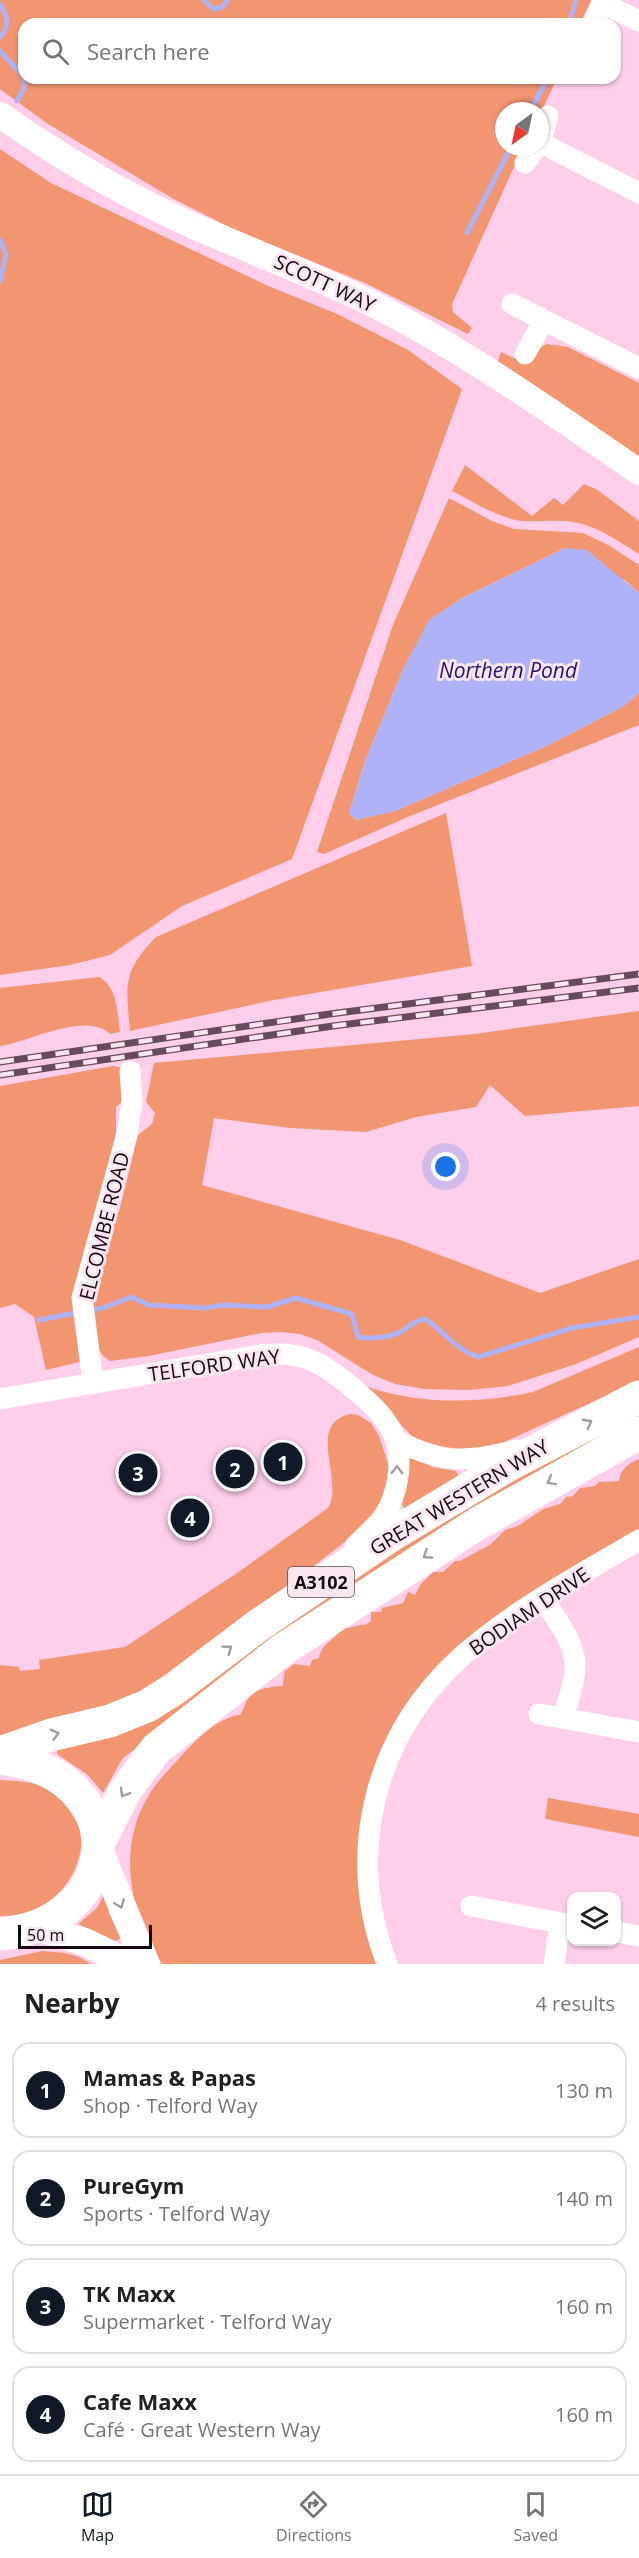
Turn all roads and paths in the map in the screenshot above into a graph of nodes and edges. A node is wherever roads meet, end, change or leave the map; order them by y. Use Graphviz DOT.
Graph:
graph roads {
  1 [pos="603,2"];
  2 [pos="596,18"];
  3 [pos="639,21"];
  4 [pos="0,115"];
  5 [pos="549,148"];
  6 [pos="639,193"];
  7 [pos="512,304"];
  8 [pos="544,320"];
  9 [pos="525,354"];
  10 [pos="639,368"];
  11 [pos="639,472"];
  12 [pos="130,1071"];
  13 [pos="93,1382"];
  14 [pos="639,1397"];
  15 [pos="4,1398"];
  16 [pos="639,1433"];
  17 [pos="396,1440"];
  18 [pos="556,1440"];
  19 [pos="639,1540"];
  20 [pos="318,1584"];
  21 [pos="543,1598"];
  22 [pos="539,1714"];
  23 [pos="563,1718"];
  24 [pos="639,1732"];
  25 [pos="0,1753"];
  26 [pos="0,1758"];
  27 [pos="99,1846"];
  28 [pos="471,1906"];
  29 [pos="566,1924"];
  30 [pos="13,1933"];
  31 [pos="621,1933"];
  32 [pos="639,1936"];
  33 [pos="130,1964"];
  34 [pos="146,1964"];
  35 [pos="387,1964"];
  36 [pos="554,1964"];
  1 -- 2 [label="street"];
  1 -- 3 [label="street"];
  4 -- 11 [label="street, SCOTT WAY"];
  5 -- 6 [label="street"];
  7 -- 8 [label="street"];
  8 -- 9 [label="street"];
  8 -- 10 [label="street"];
  12 -- 13 [label="street, ELCOMBE ROAD"];
  13 -- 15 [label="street, TELFORD WAY"];
  13 -- 17 [label="street, TELFORD WAY"];
  18 -- 14 [label="main road, GREAT WESTERN WAY / A3102, one-way"];
  16 -- 27 [label="main road, GREAT WESTERN WAY / A3102, one-way"];
  17 -- 18 [label="street"];
  20 -- 17 [label="street, TELFORD WAY, one-way"];
  18 -- 20 [label="main road, GREAT WESTERN WAY / A3102"];
  19 -- 21 [label="street, BODIAM DRIVE"];
  25 -- 20 [label="main road, GREAT WESTERN WAY / A3102, one-way"];
  21 -- 23 [label="street"];
  21 -- 35 [label="street, BODIAM DRIVE"];
  22 -- 23 [label="street"];
  23 -- 24 [label="street"];
  26 -- 27 [label="main road"];
  27 -- 30 [label="main road, GREAT WESTERN WAY"];
  27 -- 34 [label="main road, one-way"];
  28 -- 29 [label="street"];
  29 -- 36 [label="street"];
  30 -- 33 [label="main road"];
  31 -- 32 [label="street"];
}
